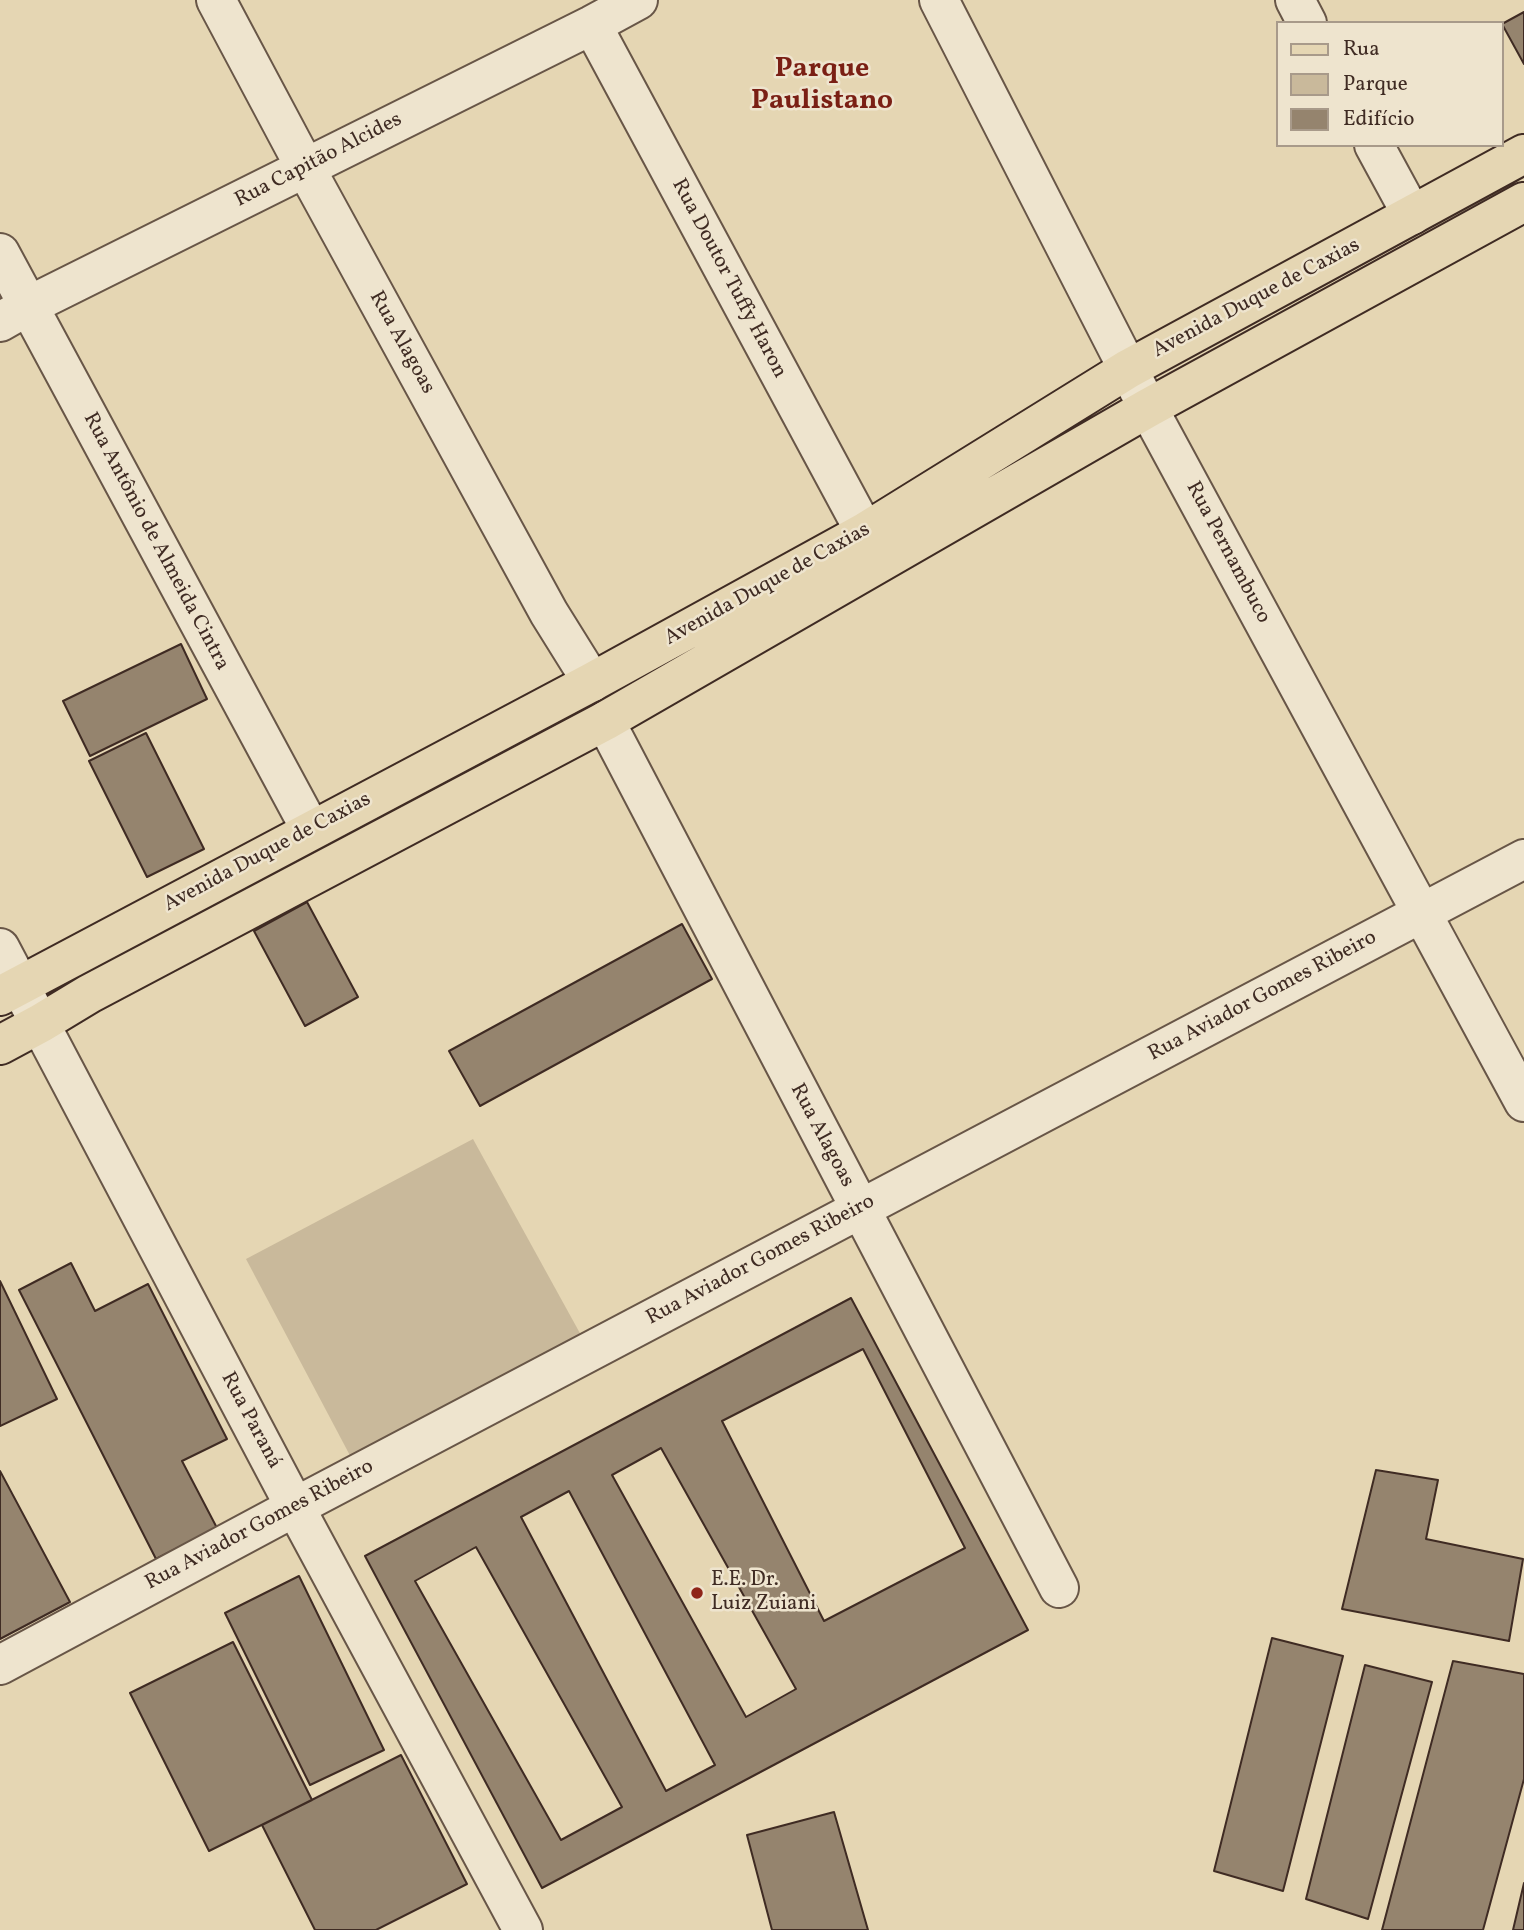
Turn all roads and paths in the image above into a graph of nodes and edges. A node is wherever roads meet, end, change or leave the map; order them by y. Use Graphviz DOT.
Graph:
graph roads {
  1 [pos="216,0"];
  2 [pos="638,0"];
  3 [pos="939,0"];
  4 [pos="1295,0"];
  5 [pos="1306,21"];
  6 [pos="592,25"];
  7 [pos="1375,147"];
  8 [pos="1524,154"];
  9 [pos="306,169"];
  10 [pos="1524,202"];
  11 [pos="1412,215"];
  12 [pos="0,253"];
  13 [pos="14,314"];
  14 [pos="1128,369"];
  15 [pos="1148,408"];
  16 [pos="865,532"];
  17 [pos="592,682"];
  18 [pos="605,720"];
  19 [pos="311,830"];
  20 [pos="1524,859"];
  21 [pos="1422,913"];
  22 [pos="0,948"];
  23 [pos="10,991"];
  24 [pos="41,1023"];
  25 [pos="0,1045"];
  26 [pos="1524,1102"];
  27 [pos="860,1210"];
  28 [pos="295,1507"];
  29 [pos="1059,1588"];
  30 [pos="0,1665"];
  31 [pos="523,1930"];
  1 -- 9 [label="street, Rua Alagoas"];
  2 -- 6 [label="street, Rua Capitão Alcides"];
  3 -- 14 [label="street, Rua Pernambuco"];
  4 -- 5 [label="street"];
  6 -- 9 [label="street, Rua Capitão Alcides"];
  6 -- 16 [label="street, Rua Doutor Tuffy Haron"];
  7 -- 11 [label="street"];
  8 -- 11 [label="main road, Avenida Duque de Caxias"];
  9 -- 13 [label="street, Rua Capitão Alcides"];
  9 -- 17 [label="street, Rua Alagoas"];
  10 -- 15 [label="main road, Avenida Duque de Caxias"];
  11 -- 14 [label="main road, Avenida Duque de Caxias"];
  12 -- 13 [label="street, Rua Antônio de Almeida Cintra"];
  13 -- 19 [label="street, Rua Antônio de Almeida Cintra"];
  14 -- 15 [label="street, Rua Pernambuco"];
  14 -- 16 [label="main road, Avenida Duque de Caxias"];
  15 -- 18 [label="main road, Avenida Duque de Caxias"];
  15 -- 21 [label="street, Rua Pernambuco"];
  16 -- 17 [label="main road, Avenida Duque de Caxias"];
  17 -- 19 [label="main road, Avenida Duque de Caxias"];
  18 -- 24 [label="main road, Avenida Duque de Caxias"];
  18 -- 27 [label="street, Rua Alagoas"];
  19 -- 23 [label="main road, Avenida Duque de Caxias"];
  20 -- 21 [label="street, Rua Aviador Gomes Ribeiro"];
  21 -- 26 [label="street, Rua Pernambuco"];
  21 -- 27 [label="street, Rua Aviador Gomes Ribeiro"];
  22 -- 23 [label="street, Rua Paraná"];
  23 -- 24 [label="street, Rua Paraná"];
  24 -- 25 [label="main road, Avenida Duque de Caxias"];
  24 -- 28 [label="street, Rua Paraná"];
  27 -- 28 [label="street, Rua Aviador Gomes Ribeiro"];
  27 -- 29 [label="street, Rua Alagoas"];
  28 -- 30 [label="street, Rua Aviador Gomes Ribeiro"];
  28 -- 31 [label="street, Rua Paraná"];
}
